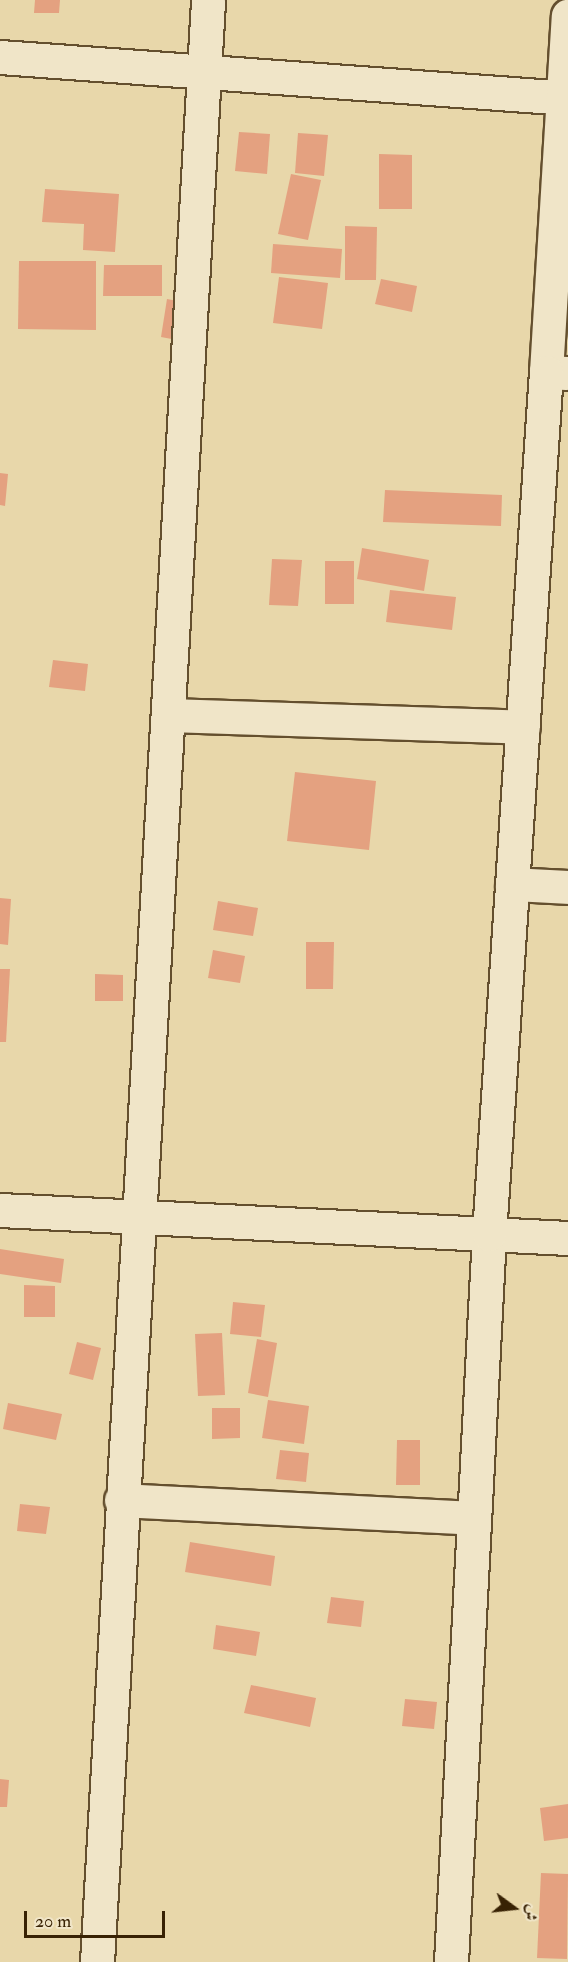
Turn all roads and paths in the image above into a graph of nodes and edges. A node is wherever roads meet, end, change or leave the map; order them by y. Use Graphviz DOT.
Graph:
graph roads {
  1 [pos="207,0"];
  2 [pos="568,16"];
  3 [pos="0,57"];
  4 [pos="203,70"];
  5 [pos="566,97"];
  6 [pos="557,372"];
  7 [pos="170,715"];
  8 [pos="522,727"];
  9 [pos="512,884"];
  10 [pos="568,887"];
  11 [pos="0,1210"];
  12 [pos="137,1218"];
  13 [pos="489,1234"];
  14 [pos="568,1238"];
  15 [pos="121,1500"];
  16 [pos="473,1518"];
  17 [pos="97,1962"];
  18 [pos="451,1962"];
  1 -- 4 [label="street"];
  2 -- 5 [label="street"];
  3 -- 4 [label="street"];
  4 -- 5 [label="street"];
  4 -- 7 [label="street"];
  5 -- 6 [label="street"];
  6 -- 8 [label="street"];
  7 -- 8 [label="street"];
  7 -- 12 [label="street"];
  8 -- 9 [label="street"];
  9 -- 10 [label="street"];
  9 -- 13 [label="street"];
  11 -- 12 [label="street"];
  12 -- 13 [label="street"];
  12 -- 15 [label="street"];
  13 -- 14 [label="street"];
  13 -- 16 [label="street"];
  15 -- 16 [label="street"];
  15 -- 17 [label="street"];
  16 -- 18 [label="street"];
}
